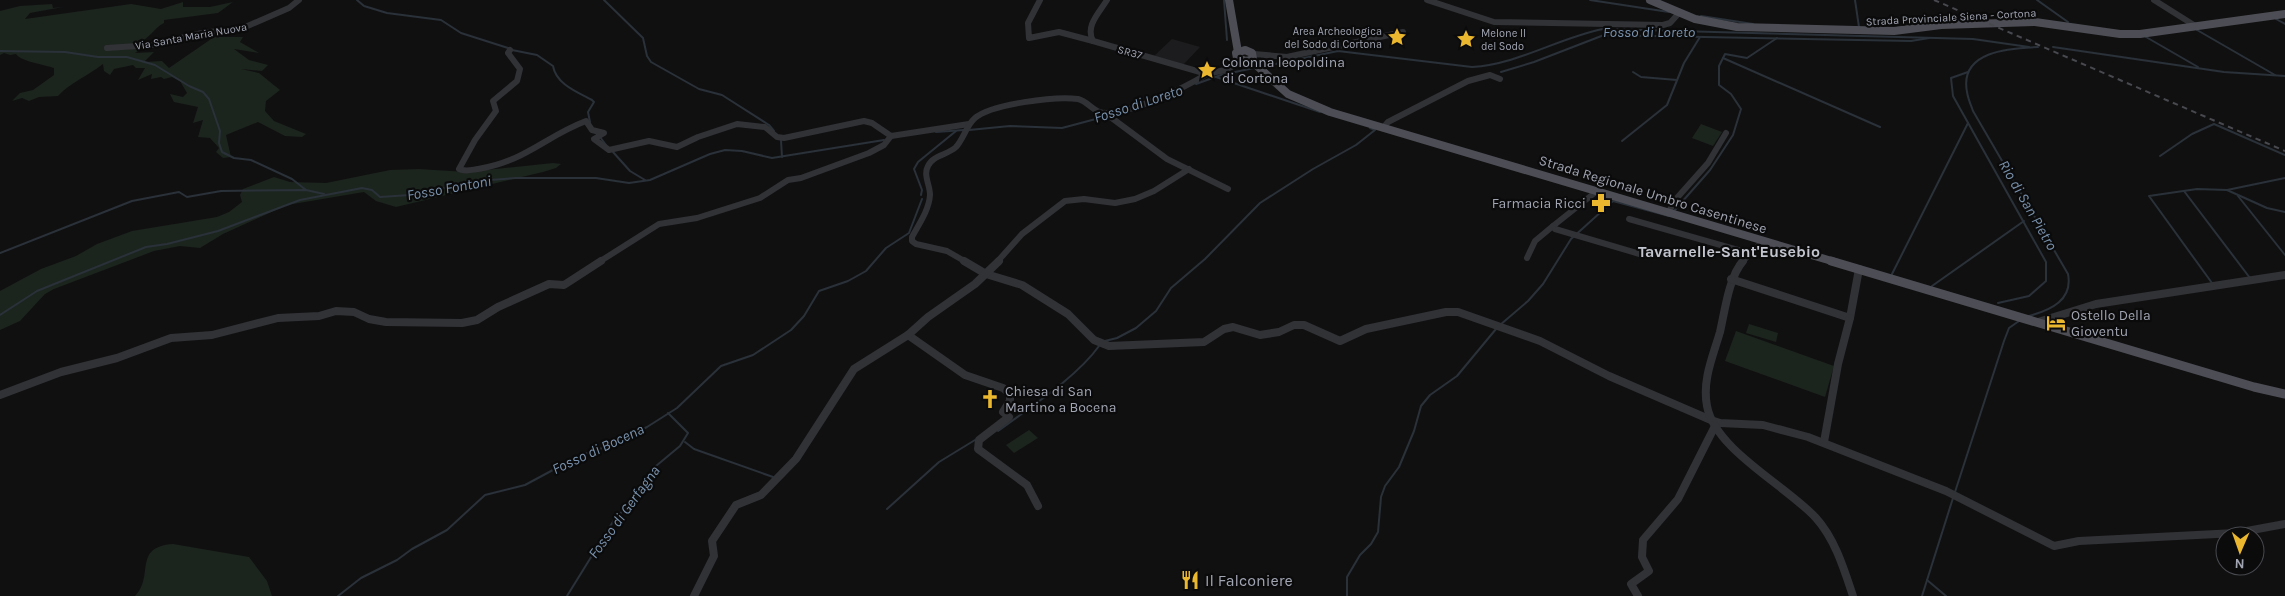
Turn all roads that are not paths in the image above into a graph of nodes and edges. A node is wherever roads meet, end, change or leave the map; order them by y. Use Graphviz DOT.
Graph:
graph roads {
  1 [pos="299,0"];
  2 [pos="1040,0"];
  3 [pos="1107,0"];
  4 [pos="1230,0"];
  5 [pos="1427,0"];
  6 [pos="1650,0"];
  7 [pos="2154,0"];
  8 [pos="1679,13"];
  9 [pos="2285,14"];
  10 [pos="2197,27"];
  11 [pos="1403,32"];
  12 [pos="1093,41"];
  13 [pos="107,48"];
  14 [pos="510,50"];
  15 [pos="1248,58"];
  16 [pos="1210,73"];
  17 [pos="1500,79"];
  18 [pos="1107,115"];
  19 [pos="967,128"];
  20 [pos="1383,128"];
  21 [pos="1726,133"];
  22 [pos="891,136"];
  23 [pos="1189,169"];
  24 [pos="1228,188"];
  25 [pos="1597,191"];
  26 [pos="1668,213"];
  27 [pos="1629,219"];
  28 [pos="1553,226"];
  29 [pos="1763,241"];
  30 [pos="1752,254"];
  31 [pos="1643,255"];
  32 [pos="1527,258"];
  33 [pos="1859,269"];
  34 [pos="986,274"];
  35 [pos="2285,275"];
  36 [pos="1731,279"];
  37 [pos="1850,318"];
  38 [pos="2038,322"];
  39 [pos="908,335"];
  40 [pos="2285,394"];
  41 [pos="0,395"];
  42 [pos="1713,423"];
  43 [pos="1824,442"];
  44 [pos="1038,506"];
  45 [pos="2285,524"];
  46 [pos="694,596"];
  47 [pos="1638,596"];
  48 [pos="1853,596"];
  1 -- 13 [label="street, Via Santa Maria Nuova"];
  2 -- 12 [label="street, SR37"];
  3 -- 12 [label="street"];
  4 -- 15 [label="main road"];
  5 -- 8 [label="street"];
  6 -- 8 [label="main road, Strada Provinciale Siena - Cortona"];
  7 -- 10 [label="street"];
  8 -- 10 [label="main road, Strada Provinciale Siena - Cortona"];
  9 -- 10 [label="main road, Strada Provinciale Siena - Cortona"];
  11 -- 15 [label="street"];
  12 -- 16 [label="street, SR37"];
  14 -- 22 [label="street"];
  15 -- 16 [label="street"];
  15 -- 20 [label="main road, Strada Regionale Umbro Casentinese"];
  16 -- 18 [label="street"];
  17 -- 20 [label="street"];
  18 -- 19 [label="street"];
  18 -- 23 [label="street"];
  19 -- 22 [label="street"];
  19 -- 34 [label="street"];
  20 -- 25 [label="main road, Strada Regionale Umbro Casentinese"];
  21 -- 26 [label="street"];
  22 -- 41 [label="street"];
  23 -- 24 [label="street"];
  23 -- 34 [label="street"];
  25 -- 26 [label="main road, Strada Regionale Umbro Casentinese"];
  25 -- 28 [label="street"];
  26 -- 29 [label="main road, Strada Regionale Umbro Casentinese"];
  27 -- 30 [label="street"];
  28 -- 31 [label="street"];
  28 -- 32 [label="street"];
  29 -- 30 [label="street"];
  29 -- 33 [label="main road, Strada Regionale Umbro Casentinese"];
  30 -- 36 [label="street"];
  33 -- 37 [label="street"];
  33 -- 38 [label="main road, Strada Regionale Umbro Casentinese"];
  34 -- 39 [label="street"];
  34 -- 42 [label="street"];
  35 -- 38 [label="street"];
  36 -- 37 [label="street"];
  36 -- 42 [label="street"];
  37 -- 43 [label="street"];
  38 -- 40 [label="main road, Strada Regionale Umbro Casentinese"];
  39 -- 44 [label="street"];
  39 -- 46 [label="street"];
  42 -- 43 [label="street"];
  42 -- 47 [label="street"];
  42 -- 48 [label="street"];
  43 -- 45 [label="street"];
}
